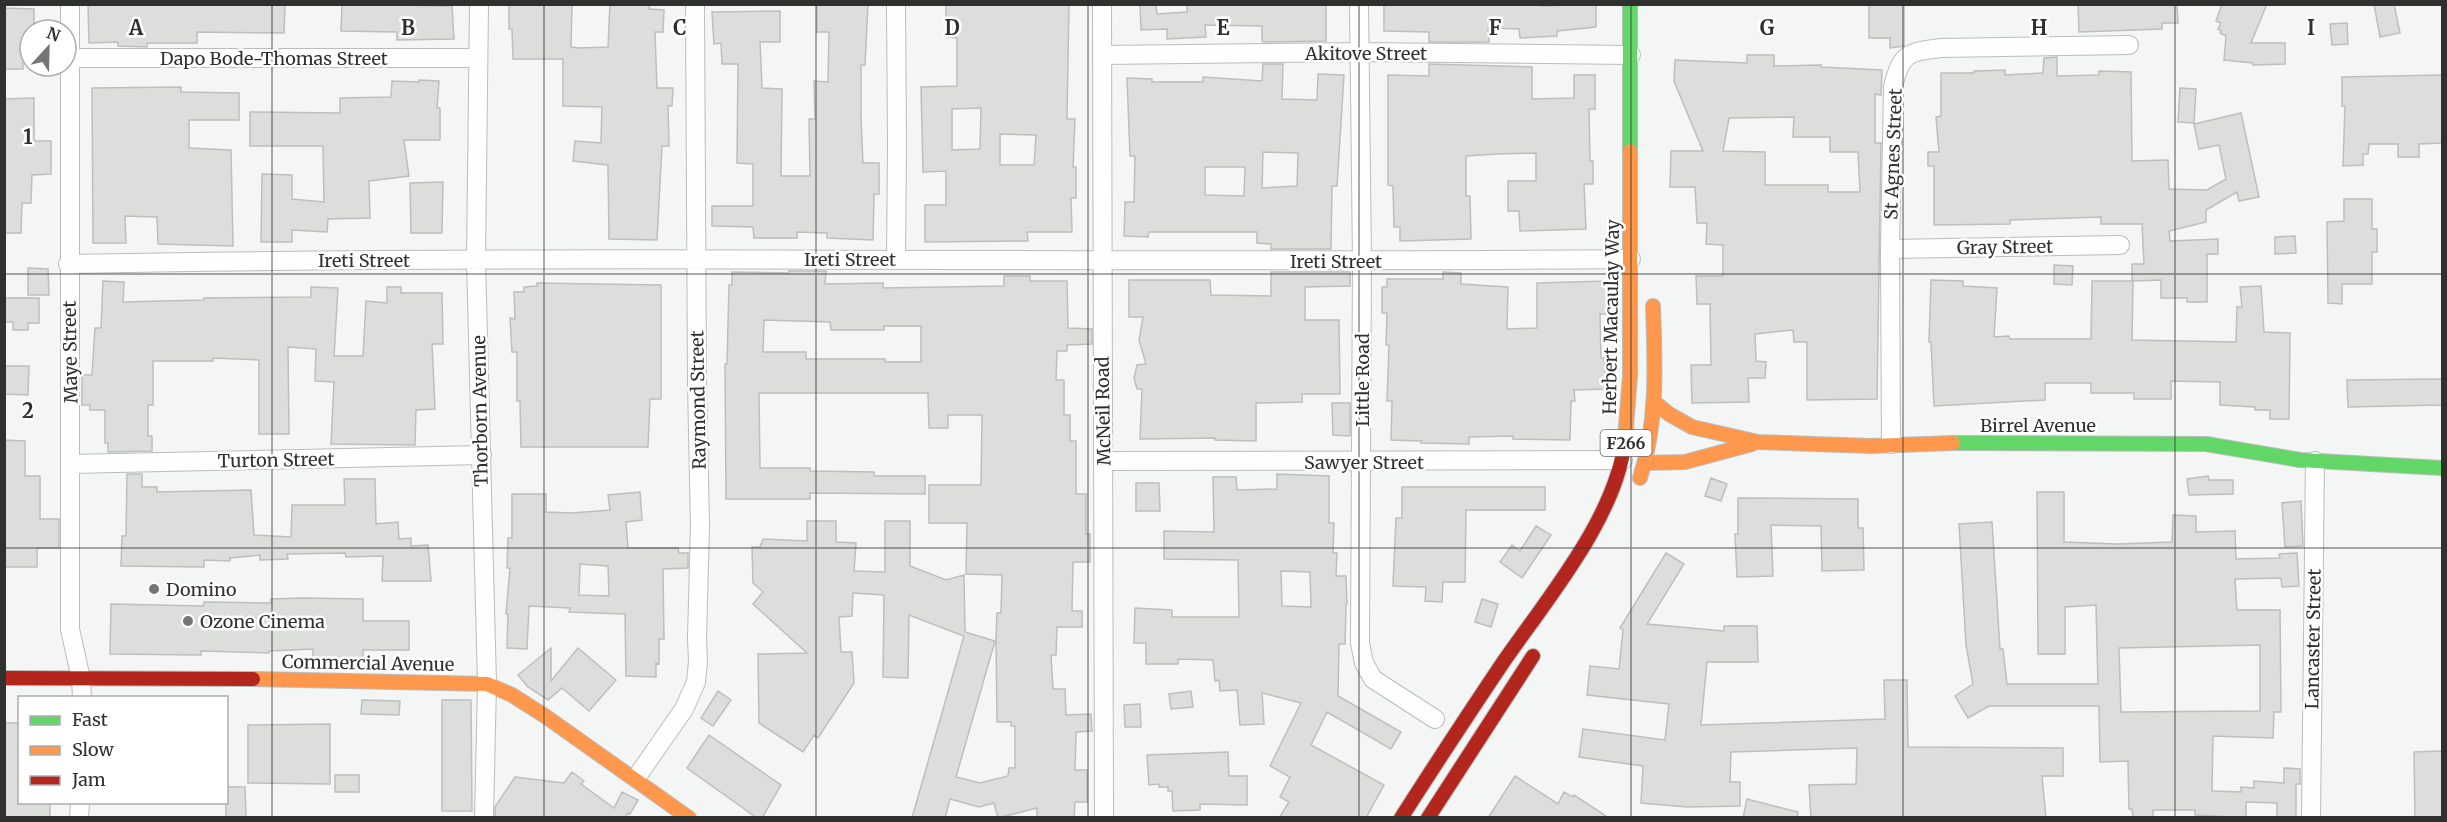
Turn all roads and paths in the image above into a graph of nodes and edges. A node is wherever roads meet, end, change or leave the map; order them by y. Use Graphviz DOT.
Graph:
graph roads {
  1 [pos="479,4"];
  2 [pos="695,4"];
  3 [pos="896,4"];
  4 [pos="1102,4"];
  5 [pos="1359,4"];
  6 [pos="1630,4"];
  7 [pos="2129,45"];
  8 [pos="1359,52"];
  9 [pos="1102,55"];
  10 [pos="1631,55"];
  11 [pos="78,58"];
  12 [pos="478,58"];
  13 [pos="70,78"];
  14 [pos="2120,245"];
  15 [pos="1890,249"];
  16 [pos="697,258"];
  17 [pos="1631,259"];
  18 [pos="476,260"];
  19 [pos="896,260"];
  20 [pos="1102,260"];
  21 [pos="1362,261"];
  22 [pos="68,264"];
  23 [pos="1653,293"];
  24 [pos="1654,402"];
  25 [pos="1758,442"];
  26 [pos="1891,444"];
  27 [pos="482,455"];
  28 [pos="1623,460"];
  29 [pos="2315,460"];
  30 [pos="1104,461"];
  31 [pos="1361,462"];
  32 [pos="1644,463"];
  33 [pos="71,464"];
  34 [pos="2442,468"];
  35 [pos="1634,491"];
  36 [pos="1539,647"];
  37 [pos="4,678"];
  38 [pos="81,679"];
  39 [pos="487,684"];
  40 [pos="82,696"];
  41 [pos="1436,719"];
  42 [pos="636,778"];
  43 [pos="484,818"];
  44 [pos="689,818"];
  45 [pos="1104,818"];
  46 [pos="1401,818"];
  47 [pos="1428,818"];
  48 [pos="2311,818"];
  1 -- 12 [label="street, Thorborn Avenue"];
  2 -- 16 [label="street, Raymond Street"];
  3 -- 19 [label="street"];
  4 -- 9 [label="street, McNeil Road"];
  5 -- 8 [label="street, Little Road"];
  6 -- 10 [label="main road, Herbert Macaulay Way / F266"];
  7 -- 15 [label="street, St Agnes Street"];
  8 -- 9 [label="street, Akitove Street"];
  8 -- 10 [label="street, Akitove Street"];
  8 -- 21 [label="street, Little Road"];
  9 -- 20 [label="street, McNeil Road"];
  10 -- 17 [label="main road, Herbert Macaulay Way / F266"];
  11 -- 12 [label="street, Dapo Bode-Thomas Street"];
  12 -- 18 [label="street, Thorborn Avenue"];
  13 -- 22 [label="street, Maye Street"];
  14 -- 15 [label="street, Gray Street"];
  15 -- 26 [label="street, St Agnes Street"];
  16 -- 18 [label="street, Ireti Street"];
  16 -- 19 [label="street, Ireti Street"];
  16 -- 42 [label="street, Raymond Street"];
  17 -- 21 [label="street, Ireti Street"];
  17 -- 28 [label="main road, Herbert Macaulay Way / F266"];
  18 -- 22 [label="street, Ireti Street"];
  18 -- 27 [label="street, Thorborn Avenue"];
  19 -- 20 [label="street, Ireti Street"];
  20 -- 21 [label="street, Ireti Street"];
  20 -- 30 [label="street, McNeil Road"];
  21 -- 31 [label="street, Little Road"];
  22 -- 33 [label="street, Maye Street"];
  23 -- 24 [label="main road, F266"];
  24 -- 25 [label="main road"];
  24 -- 32 [label="main road, F266"];
  25 -- 26 [label="main road, Birrel Avenue"];
  25 -- 32 [label="main road"];
  26 -- 29 [label="main road, Birrel Avenue"];
  27 -- 33 [label="street, Turton Street"];
  27 -- 39 [label="street, Thorborn Avenue"];
  28 -- 31 [label="street, Sawyer Street"];
  28 -- 46 [label="main road, Herbert Macaulay Way / F266"];
  29 -- 34 [label="main road, Birrel Avenue"];
  29 -- 48 [label="street, Lancaster Street"];
  30 -- 31 [label="street, Sawyer Street"];
  30 -- 45 [label="street, McNeil Road"];
  31 -- 41 [label="street, Little Road"];
  32 -- 35 [label="main road, F266"];
  33 -- 38 [label="street, Maye Street"];
  36 -- 47 [label="main road"];
  37 -- 38 [label="main road, Commercial Avenue"];
  38 -- 39 [label="main road, Commercial Avenue"];
  38 -- 40 [label="street, Maye Street"];
  39 -- 42 [label="main road, Commercial Avenue"];
  39 -- 43 [label="street, Thorborn Avenue"];
  42 -- 44 [label="main road, Commercial Avenue"];
}
